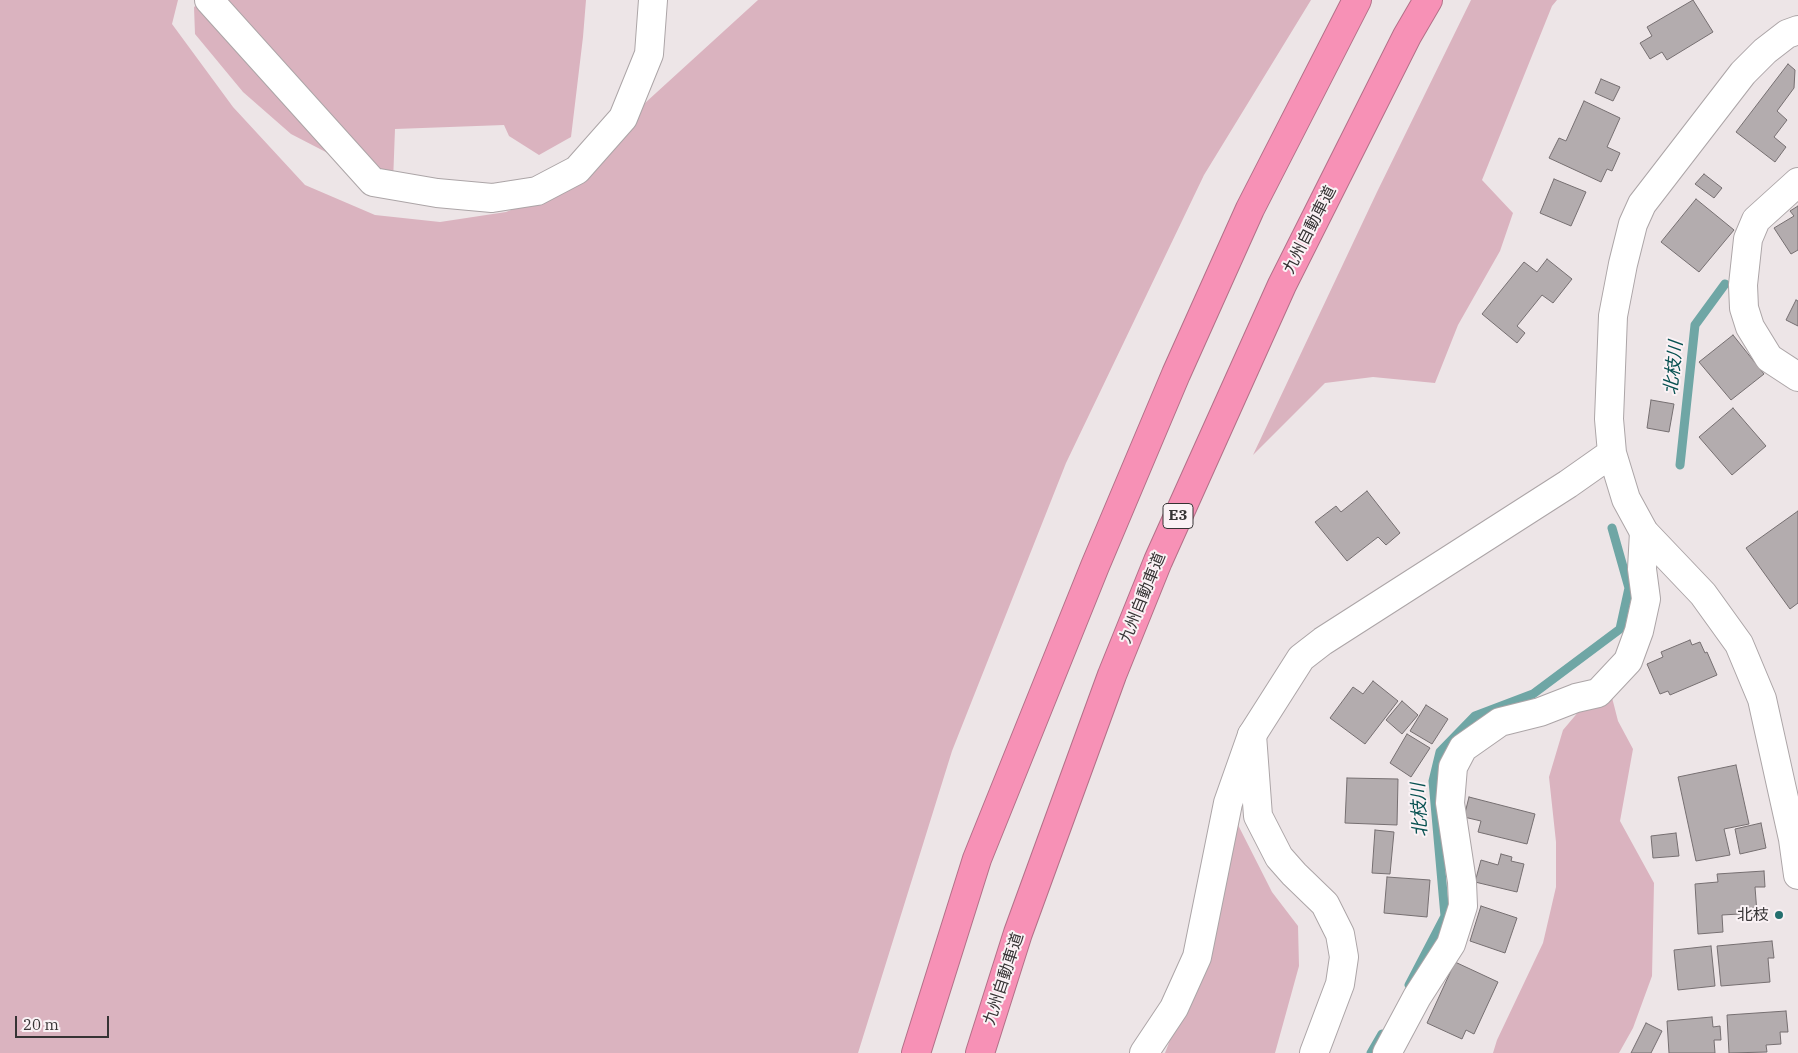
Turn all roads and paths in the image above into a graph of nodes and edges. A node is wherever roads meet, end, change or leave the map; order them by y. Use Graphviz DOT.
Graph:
graph roads {
  1 [pos="209,0"];
  2 [pos="652,0"];
  3 [pos="1357,0"];
  4 [pos="1428,0"];
  5 [pos="1798,30"];
  6 [pos="1798,182"];
  7 [pos="1798,377"];
  8 [pos="1612,453"];
  9 [pos="1644,532"];
  10 [pos="1252,735"];
  11 [pos="1798,875"];
  12 [pos="916,1053"];
  13 [pos="980,1053"];
  14 [pos="1144,1053"];
  15 [pos="1314,1053"];
  16 [pos="1387,1053"];
  1 -- 2 [label="street"];
  3 -- 12 [label="highway"];
  4 -- 13 [label="highway, 九州自動車道 / E3"];
  5 -- 8 [label="street"];
  6 -- 7 [label="street"];
  8 -- 9 [label="street"];
  8 -- 10 [label="street"];
  9 -- 11 [label="street"];
  9 -- 16 [label="street"];
  10 -- 14 [label="street"];
  10 -- 15 [label="street"];
}
